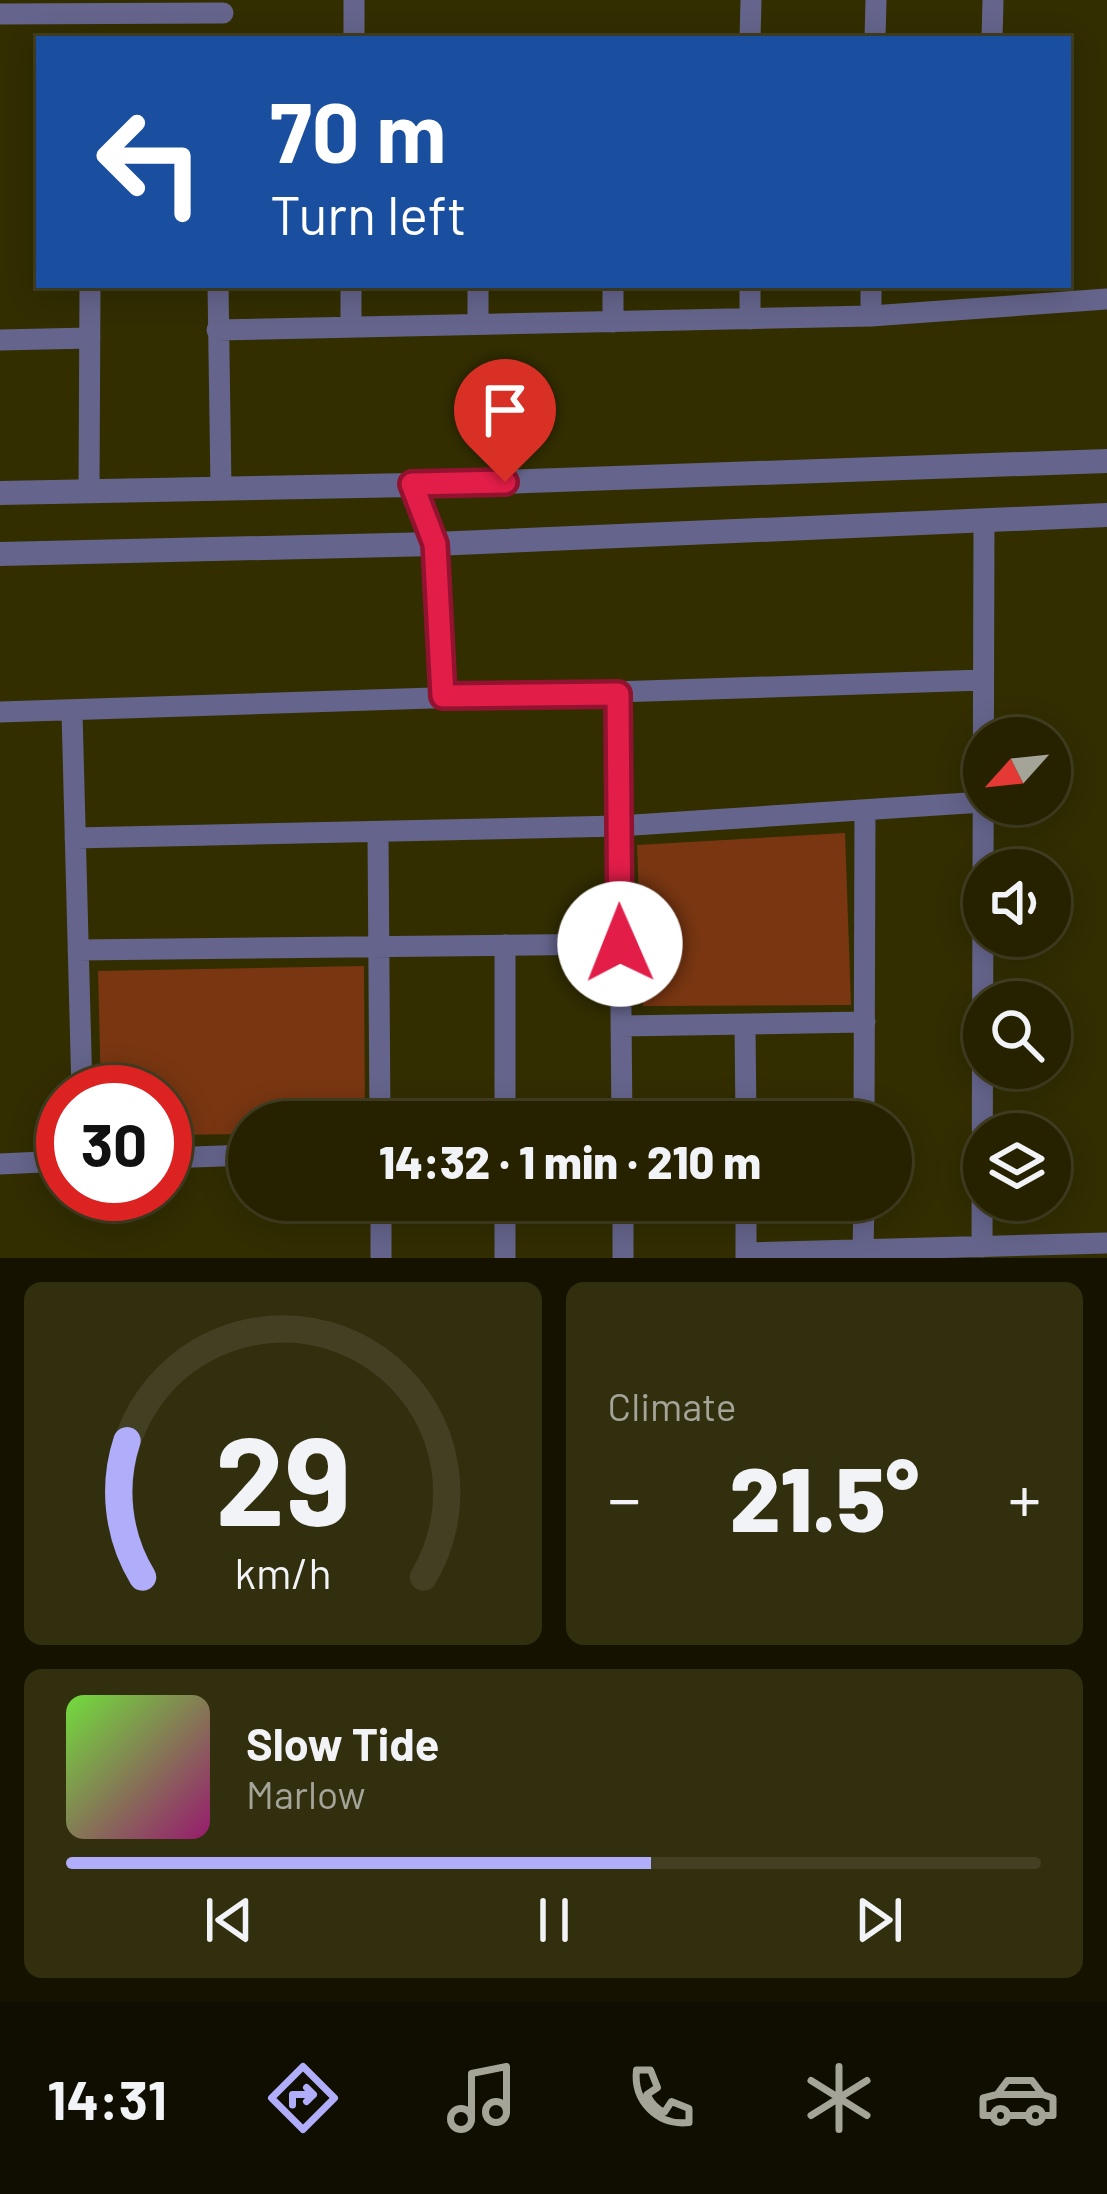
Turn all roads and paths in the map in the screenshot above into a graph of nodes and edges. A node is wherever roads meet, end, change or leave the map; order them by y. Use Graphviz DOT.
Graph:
graph roads {
  1 [pos="354,0"];
  2 [pos="751,0"];
  3 [pos="876,0"];
  4 [pos="993,0"];
  5 [pos="89,6"];
  6 [pos="223,7"];
  7 [pos="0,14"];
  8 [pos="354,36"];
  9 [pos="751,36"];
  10 [pos="875,36"];
  11 [pos="992,36"];
  12 [pos="89,288"];
  13 [pos="218,288"];
  14 [pos="351,288"];
  15 [pos="478,288"];
  16 [pos="613,288"];
  17 [pos="750,288"];
  18 [pos="871,288"];
  19 [pos="990,295"];
  20 [pos="1107,299"];
  21 [pos="871,316"];
  22 [pos="750,319"];
  23 [pos="613,322"];
  24 [pos="478,325"];
  25 [pos="351,327"];
  26 [pos="218,330"];
  27 [pos="89,338"];
  28 [pos="0,340"];
  29 [pos="1107,461"];
  30 [pos="412,484"];
  31 [pos="221,489"];
  32 [pos="89,492"];
  33 [pos="0,493"];
  34 [pos="1107,515"];
  35 [pos="984,521"];
  36 [pos="435,544"];
  37 [pos="0,554"];
  38 [pos="983,680"];
  39 [pos="618,694"];
  40 [pos="443,696"];
  41 [pos="0,712"];
  42 [pos="72,712"];
  43 [pos="983,717"];
  44 [pos="963,803"];
  45 [pos="865,810"];
  46 [pos="983,825"];
  47 [pos="619,826"];
  48 [pos="378,833"];
  49 [pos="75,838"];
  50 [pos="620,944"];
  51 [pos="505,945"];
  52 [pos="379,946"];
  53 [pos="78,950"];
  54 [pos="865,1022"];
  55 [pos="621,1026"];
  56 [pos="745,1026"];
  57 [pos="81,1065"];
  58 [pos="380,1101"];
  59 [pos="505,1101"];
  60 [pos="622,1101"];
  61 [pos="746,1101"];
  62 [pos="864,1101"];
  63 [pos="228,1156"];
  64 [pos="192,1157"];
  65 [pos="36,1162"];
  66 [pos="0,1164"];
  67 [pos="381,1221"];
  68 [pos="505,1221"];
  69 [pos="623,1221"];
  70 [pos="746,1221"];
  71 [pos="863,1221"];
  72 [pos="1107,1243"];
  73 [pos="982,1247"];
  74 [pos="863,1250"];
  75 [pos="746,1256"];
  76 [pos="382,1258"];
  77 [pos="505,1258"];
  78 [pos="623,1258"];
  1 -- 8 [label="street"];
  2 -- 9 [label="street"];
  3 -- 10 [label="street"];
  4 -- 11 [label="street"];
  5 -- 6 [label="street"];
  5 -- 7 [label="street"];
  12 -- 27 [label="street"];
  13 -- 26 [label="street"];
  14 -- 25 [label="street"];
  15 -- 24 [label="street"];
  16 -- 23 [label="street"];
  17 -- 22 [label="street"];
  18 -- 21 [label="street"];
  19 -- 20 [label="street"];
  19 -- 21 [label="street"];
  21 -- 22 [label="street"];
  22 -- 23 [label="street"];
  23 -- 24 [label="street"];
  24 -- 25 [label="street"];
  25 -- 26 [label="street"];
  26 -- 31 [label="street"];
  27 -- 28 [label="street"];
  27 -- 32 [label="street"];
  29 -- 30 [label="street"];
  30 -- 31 [label="street"];
  30 -- 36 [label="street"];
  31 -- 32 [label="street"];
  32 -- 33 [label="street"];
  34 -- 35 [label="street"];
  35 -- 36 [label="street"];
  35 -- 38 [label="street"];
  36 -- 37 [label="street"];
  36 -- 40 [label="street"];
  38 -- 39 [label="street"];
  38 -- 43 [label="street"];
  39 -- 40 [label="street"];
  39 -- 47 [label="street"];
  40 -- 42 [label="street"];
  41 -- 42 [label="street"];
  42 -- 49 [label="street"];
  44 -- 45 [label="street"];
  45 -- 47 [label="street"];
  45 -- 54 [label="street"];
  46 -- 73 [label="street"];
  47 -- 48 [label="street"];
  47 -- 50 [label="street"];
  48 -- 49 [label="street"];
  48 -- 52 [label="street"];
  49 -- 53 [label="street"];
  50 -- 51 [label="street"];
  50 -- 55 [label="street"];
  51 -- 52 [label="street"];
  51 -- 59 [label="street"];
  52 -- 53 [label="street"];
  52 -- 58 [label="street"];
  53 -- 57 [label="street"];
  54 -- 56 [label="street"];
  54 -- 62 [label="street"];
  55 -- 56 [label="street"];
  55 -- 60 [label="street"];
  56 -- 61 [label="street"];
  63 -- 64 [label="street"];
  65 -- 66 [label="street"];
  67 -- 76 [label="street"];
  68 -- 77 [label="street"];
  69 -- 78 [label="street"];
  70 -- 75 [label="street"];
  71 -- 74 [label="street"];
  72 -- 73 [label="street"];
  73 -- 74 [label="street"];
  74 -- 75 [label="street"];
}
